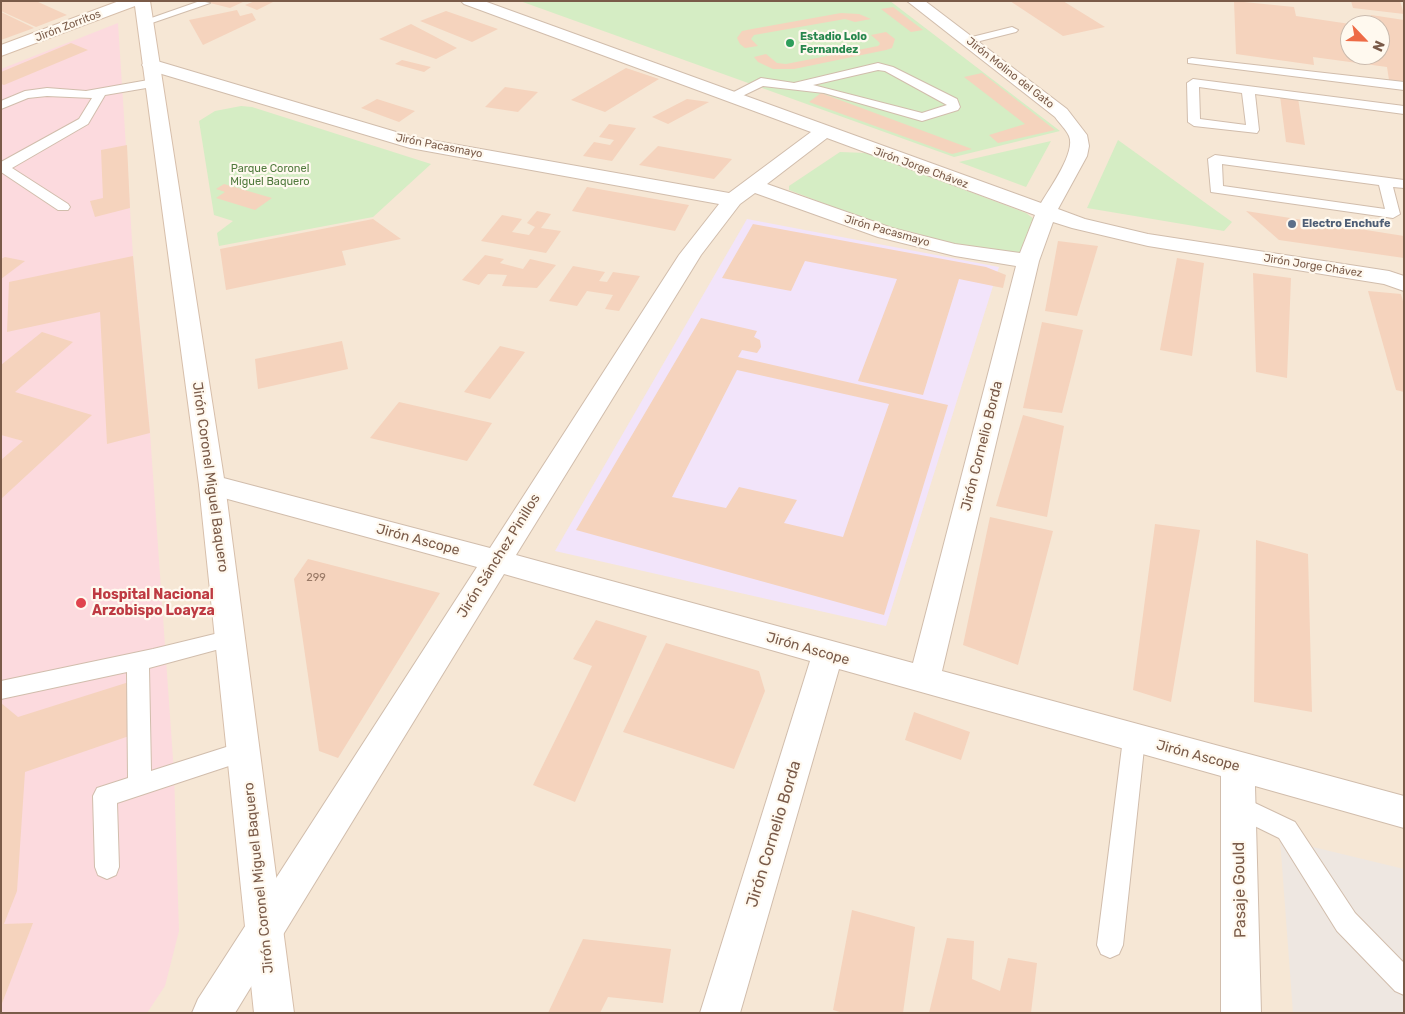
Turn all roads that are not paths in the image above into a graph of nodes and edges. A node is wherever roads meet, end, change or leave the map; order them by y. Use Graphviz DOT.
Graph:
graph roads {
  1 [pos="134,1"];
  2 [pos="469,1"];
  3 [pos="915,1"];
  4 [pos="205,3"];
  5 [pos="143,12"];
  6 [pos="1012,30"];
  7 [pos="968,41"];
  8 [pos="1,51"];
  9 [pos="1192,61"];
  10 [pos="152,74"];
  11 [pos="798,85"];
  12 [pos="1404,86"];
  13 [pos="1248,90"];
  14 [pos="101,92"];
  15 [pos="730,97"];
  16 [pos="1,105"];
  17 [pos="1404,110"];
  18 [pos="824,131"];
  19 [pos="3,166"];
  20 [pos="1385,182"];
  21 [pos="1404,184"];
  22 [pos="742,193"];
  23 [pos="63,208"];
  24 [pos="1046,213"];
  25 [pos="1028,260"];
  26 [pos="1399,280"];
  27 [pos="212,486"];
  28 [pos="496,561"];
  29 [pos="231,638"];
  30 [pos="828,654"];
  31 [pos="138,661"];
  32 [pos="924,681"];
  33 [pos="1,690"];
  34 [pos="1134,738"];
  35 [pos="245,751"];
  36 [pos="1238,767"];
  37 [pos="140,785"];
  38 [pos="1238,806"];
  39 [pos="1404,812"];
  40 [pos="107,867"];
  41 [pos="265,928"];
  42 [pos="1110,945"];
  43 [pos="1404,982"];
  44 [pos="212,1013"];
  45 [pos="274,1013"];
  46 [pos="720,1013"];
  47 [pos="1241,1013"];
  1 -- 8 [label="street, Jirón Zorritos"];
  2 -- 15 [label="street, Jirón Jorge Chávez"];
  3 -- 7 [label="street, Jirón Molino del Gato"];
  4 -- 5 [label="lane"];
  5 -- 10 [label="street, Jirón Coronel Miguel Baquero"];
  6 -- 7 [label="lane"];
  7 -- 24 [label="street, Jirón Molino del Gato"];
  9 -- 12 [label="lane"];
  10 -- 14 [label="lane"];
  10 -- 22 [label="street, Jirón Pacasmayo"];
  10 -- 27 [label="street, Jirón Coronel Miguel Baquero"];
  11 -- 11 [label="lane"];
  11 -- 15 [label="lane"];
  13 -- 13 [label="lane"];
  13 -- 17 [label="lane"];
  14 -- 16 [label="lane"];
  14 -- 19 [label="lane"];
  15 -- 18 [label="street, Jirón Jorge Chávez"];
  18 -- 22 [label="street, Jirón Sánchez Pinillos"];
  18 -- 24 [label="street, Jirón Jorge Chávez"];
  19 -- 23 [label="lane"];
  20 -- 20 [label="lane"];
  20 -- 21 [label="lane"];
  22 -- 25 [label="street, Jirón Pacasmayo"];
  22 -- 28 [label="street, Jirón Sánchez Pinillos"];
  24 -- 25 [label="street, Jirón Cornelio Borda"];
  24 -- 26 [label="street, Jirón Jorge Chávez"];
  25 -- 32 [label="street, Jirón Cornelio Borda"];
  27 -- 28 [label="street, Jirón Ascope"];
  27 -- 29 [label="street, Jirón Coronel Miguel Baquero"];
  28 -- 30 [label="street, Jirón Ascope"];
  28 -- 41 [label="street, Jirón Sánchez Pinillos"];
  29 -- 31 [label="lane"];
  29 -- 35 [label="street, Jirón Coronel Miguel Baquero"];
  30 -- 32 [label="street, Jirón Ascope"];
  30 -- 46 [label="street, Jirón Cornelio Borda"];
  31 -- 33 [label="lane"];
  31 -- 37 [label="lane"];
  32 -- 34 [label="street, Jirón Ascope"];
  34 -- 36 [label="street, Jirón Ascope"];
  34 -- 42 [label="lane"];
  35 -- 37 [label="lane"];
  35 -- 41 [label="street, Jirón Coronel Miguel Baquero"];
  36 -- 38 [label="street, Pasaje Gould"];
  36 -- 39 [label="street, Jirón Ascope"];
  37 -- 40 [label="lane"];
  38 -- 43 [label="lane"];
  38 -- 47 [label="street, Pasaje Gould"];
  41 -- 44 [label="street, Jirón Sánchez Pinillos"];
  41 -- 45 [label="street, Jirón Coronel Miguel Baquero"];
}
